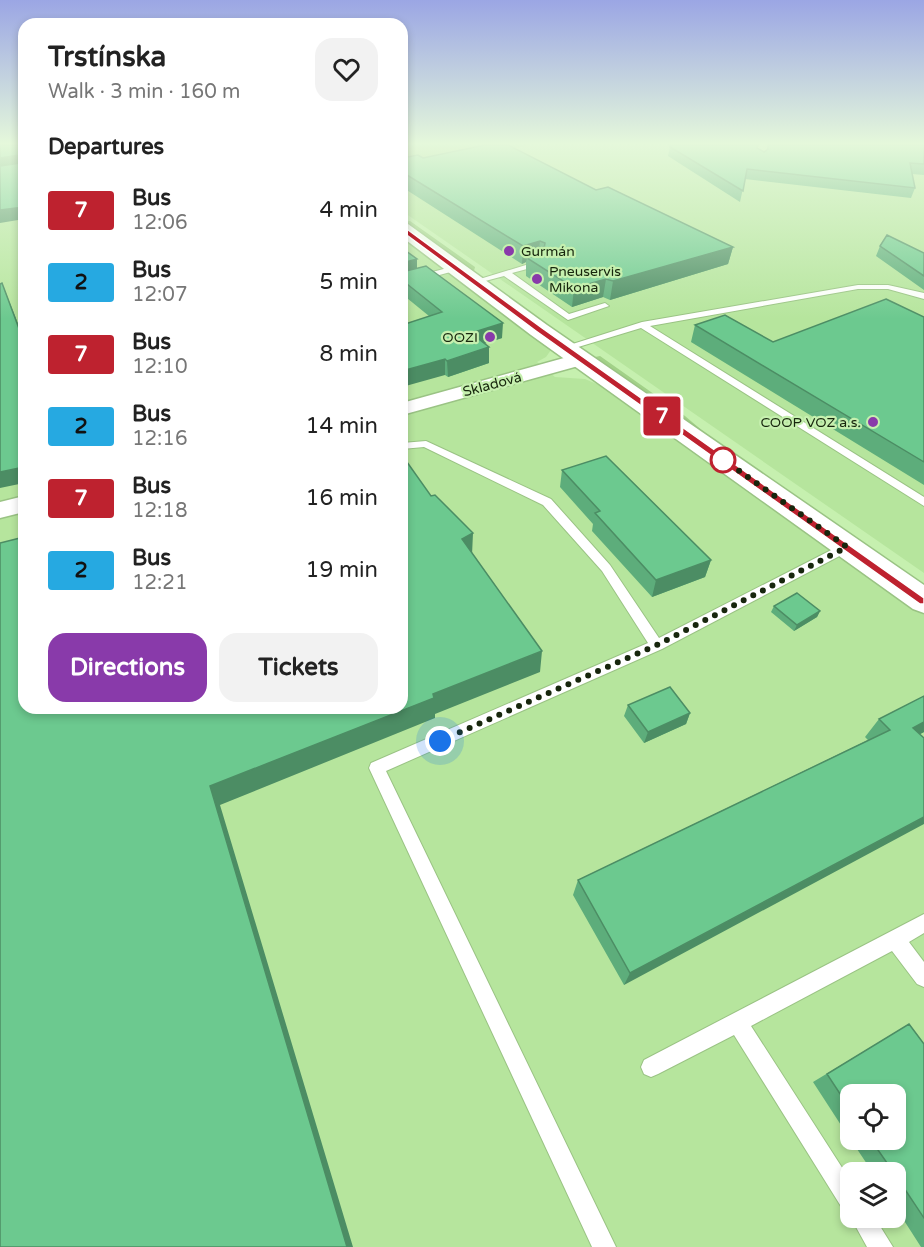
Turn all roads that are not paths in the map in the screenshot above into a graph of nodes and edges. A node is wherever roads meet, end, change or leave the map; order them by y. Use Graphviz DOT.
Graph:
graph roads {
  1 [pos="408,232"];
  2 [pos="539,263"];
  3 [pos="506,273"];
  4 [pos="465,275"];
  5 [pos="408,282"];
  6 [pos="924,296"];
  7 [pos="605,306"];
  8 [pos="642,325"];
  9 [pos="573,354"];
  10 [pos="408,407"];
  11 [pos="408,446"];
  12 [pos="924,502"];
  13 [pos="18,506"];
  14 [pos="0,510"];
  15 [pos="847,547"];
  16 [pos="924,601"];
  17 [pos="657,645"];
  18 [pos="924,922"];
  19 [pos="895,940"];
  20 [pos="924,977"];
  21 [pos="737,1022"];
  22 [pos="651,1067"];
  23 [pos="840,1184"];
  24 [pos="869,1228"];
  25 [pos="604,1247"];
  26 [pos="881,1247"];
  1 -- 4 [label="main road"];
  2 -- 3 [label="lane"];
  3 -- 4 [label="lane"];
  3 -- 7 [label="lane"];
  4 -- 5 [label="lane"];
  4 -- 9 [label="main road"];
  6 -- 8 [label="lane"];
  8 -- 9 [label="lane"];
  8 -- 12 [label="lane"];
  9 -- 10 [label="street, Skladová"];
  9 -- 15 [label="main road"];
  11 -- 17 [label="lane"];
  13 -- 14 [label="street"];
  15 -- 16 [label="main road"];
  15 -- 17 [label="lane"];
  17 -- 25 [label="lane"];
  18 -- 19 [label="lane"];
  19 -- 20 [label="lane"];
  19 -- 21 [label="lane"];
  21 -- 22 [label="lane"];
  21 -- 23 [label="lane"];
  24 -- 26 [label="lane"];
}
